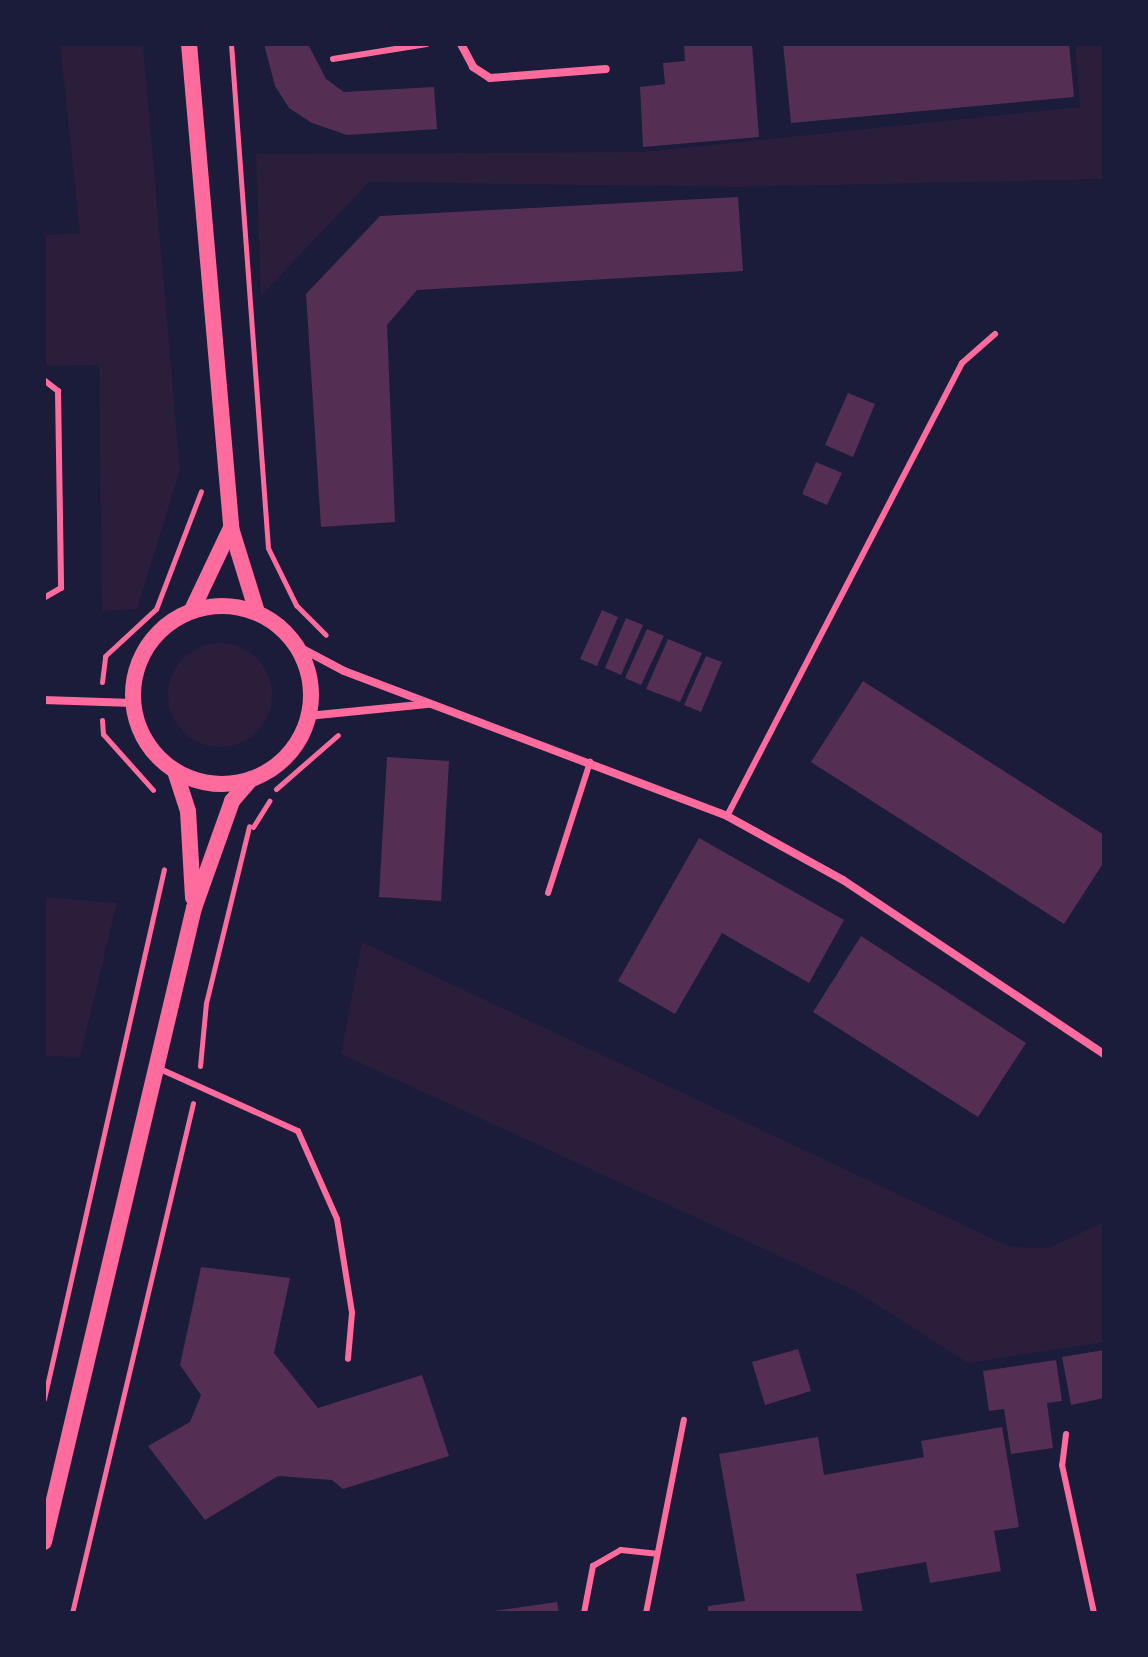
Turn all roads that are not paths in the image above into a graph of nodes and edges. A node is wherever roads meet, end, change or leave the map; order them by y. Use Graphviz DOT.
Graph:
graph roads {
  1 [pos="189,44"];
  2 [pos="427,44"];
  3 [pos="461,44"];
  4 [pos="333,59"];
  5 [pos="606,69"];
  6 [pos="995,334"];
  7 [pos="44,380"];
  8 [pos="231,528"];
  9 [pos="44,598"];
  10 [pos="192,610"];
  11 [pos="257,612"];
  12 [pos="297,646"];
  13 [pos="44,700"];
  14 [pos="132,703"];
  15 [pos="430,704"];
  16 [pos="308,716"];
  17 [pos="590,762"];
  18 [pos="175,771"];
  19 [pos="251,779"];
  20 [pos="727,816"];
  21 [pos="548,893"];
  22 [pos="194,908"];
  23 [pos="1104,1054"];
  24 [pos="152,1066"];
  25 [pos="348,1359"];
  26 [pos="684,1420"];
  27 [pos="1066,1434"];
  28 [pos="44,1542"];
  29 [pos="657,1554"];
  30 [pos="584,1613"];
  31 [pos="646,1613"];
  32 [pos="1094,1613"];
  1 -- 8 [label="main road"];
  2 -- 4 [label="lane"];
  3 -- 5 [label="street"];
  6 -- 20 [label="lane"];
  7 -- 9 [label="lane"];
  8 -- 10 [label="main road"];
  8 -- 11 [label="main road"];
  10 -- 11 [label="main road"];
  10 -- 14 [label="main road"];
  11 -- 12 [label="main road"];
  12 -- 15 [label="street"];
  12 -- 16 [label="main road"];
  13 -- 14 [label="street"];
  14 -- 18 [label="main road"];
  15 -- 16 [label="street"];
  15 -- 17 [label="street"];
  16 -- 19 [label="main road"];
  17 -- 20 [label="street"];
  17 -- 21 [label="lane"];
  18 -- 19 [label="main road"];
  18 -- 22 [label="main road"];
  19 -- 22 [label="main road"];
  20 -- 23 [label="street"];
  22 -- 24 [label="main road"];
  24 -- 25 [label="lane"];
  24 -- 28 [label="main road"];
  26 -- 29 [label="lane"];
  27 -- 32 [label="lane"];
  29 -- 30 [label="lane"];
  29 -- 31 [label="lane"];
}
